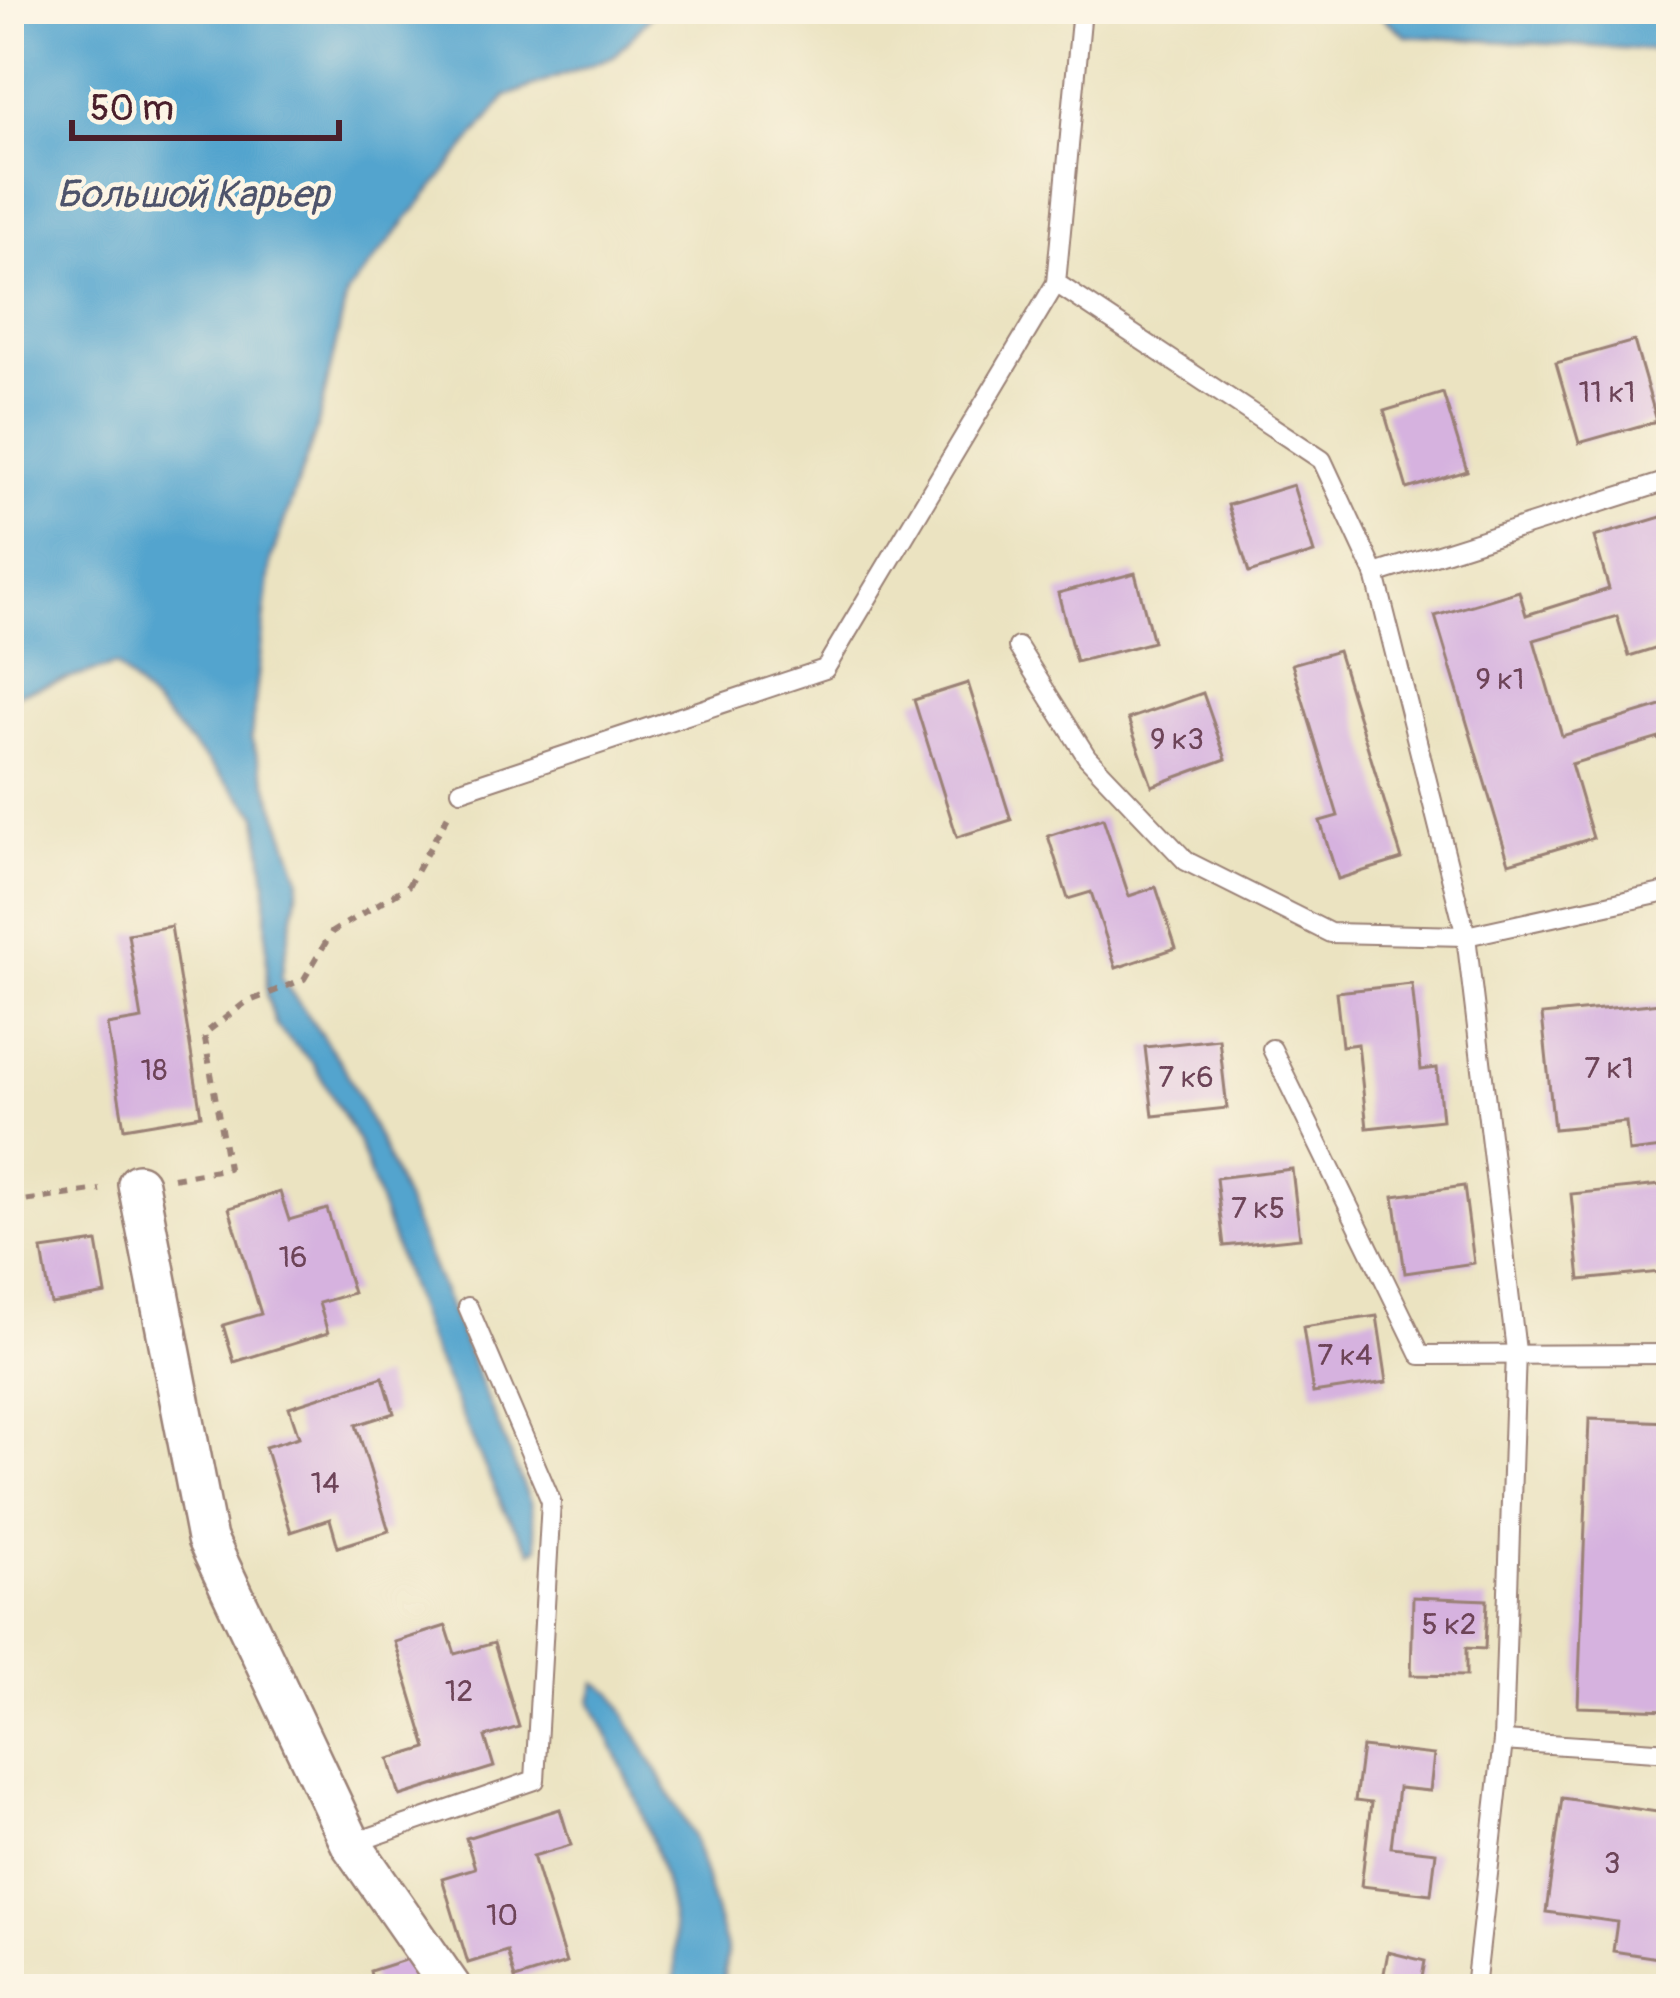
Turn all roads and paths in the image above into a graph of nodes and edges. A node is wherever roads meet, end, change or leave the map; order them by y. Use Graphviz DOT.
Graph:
graph roads {
  1 [pos="1082,9"];
  2 [pos="1056,283"];
  3 [pos="1671,480"];
  4 [pos="1375,574"];
  5 [pos="1018,647"];
  6 [pos="461,790"];
  7 [pos="1671,891"];
  8 [pos="1466,936"];
  9 [pos="1271,1049"];
  10 [pos="138,1184"];
  11 [pos="9,1203"];
  12 [pos="468,1307"];
  13 [pos="1516,1351"];
  14 [pos="1671,1354"];
  15 [pos="1503,1741"];
  16 [pos="1671,1752"];
  17 [pos="351,1844"];
  18 [pos="452,1989"];
  19 [pos="1475,1989"];
  1 -- 2 [label="lane"];
  2 -- 4 [label="lane"];
  2 -- 6 [label="lane"];
  3 -- 4 [label="lane"];
  4 -- 8 [label="lane"];
  5 -- 8 [label="lane"];
  6 -- 10 [label="path"];
  7 -- 8 [label="lane"];
  8 -- 13 [label="lane"];
  9 -- 13 [label="lane"];
  10 -- 11 [label="path"];
  10 -- 17 [label="street"];
  12 -- 17 [label="lane"];
  13 -- 14 [label="lane"];
  13 -- 15 [label="lane"];
  15 -- 16 [label="lane"];
  15 -- 19 [label="lane"];
  17 -- 18 [label="street"];
}
